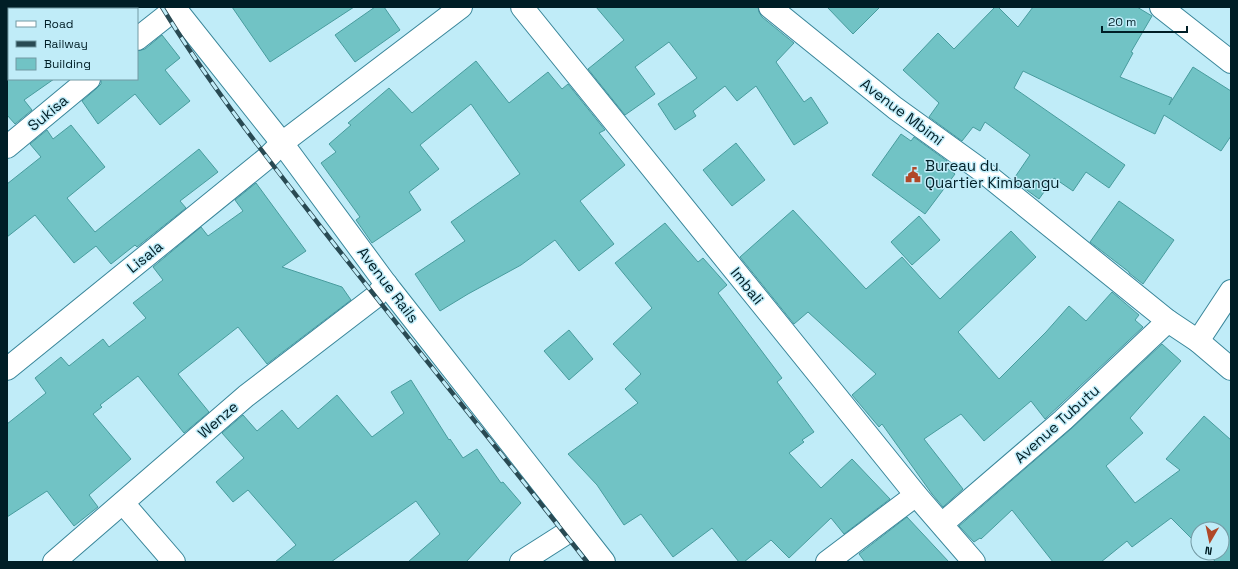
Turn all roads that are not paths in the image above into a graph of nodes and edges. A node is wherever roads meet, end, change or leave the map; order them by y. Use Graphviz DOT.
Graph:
graph roads {
  1 [pos="461,7"];
  2 [pos="522,7"];
  3 [pos="770,7"];
  4 [pos="1161,7"];
  5 [pos="175,8"];
  6 [pos="138,38"];
  7 [pos="1231,62"];
  8 [pos="88,80"];
  9 [pos="282,143"];
  10 [pos="7,147"];
  11 [pos="386,284"];
  12 [pos="1231,291"];
  13 [pos="1168,321"];
  14 [pos="1198,341"];
  15 [pos="7,369"];
  16 [pos="1231,369"];
  17 [pos="916,495"];
  18 [pos="123,503"];
  19 [pos="942,524"];
  20 [pos="575,526"];
  21 [pos="54,562"];
  22 [pos="174,562"];
  23 [pos="521,562"];
  24 [pos="604,562"];
  25 [pos="827,562"];
  26 [pos="974,562"];
  1 -- 9 [label="street, Lisala"];
  2 -- 17 [label="street, Imbali"];
  3 -- 13 [label="street, Avenue Mbimi"];
  4 -- 7 [label="street"];
  5 -- 6 [label="street"];
  5 -- 9 [label="street, Avenue Rails"];
  8 -- 10 [label="street, Sukisa"];
  9 -- 11 [label="street, Avenue Rails"];
  9 -- 15 [label="street, Lisala"];
  11 -- 18 [label="street, Wenze"];
  11 -- 20 [label="street, Avenue Rails"];
  12 -- 14 [label="street"];
  13 -- 14 [label="street, Avenue Mbimi"];
  13 -- 19 [label="street, Avenue Tubutu"];
  14 -- 16 [label="street, Avenue Mbimi"];
  17 -- 19 [label="street, Imbali"];
  17 -- 25 [label="street"];
  18 -- 21 [label="street, Wenze"];
  18 -- 22 [label="street"];
  19 -- 26 [label="street, Imbali"];
  20 -- 23 [label="street"];
  20 -- 24 [label="street, Avenue Rails"];
}
